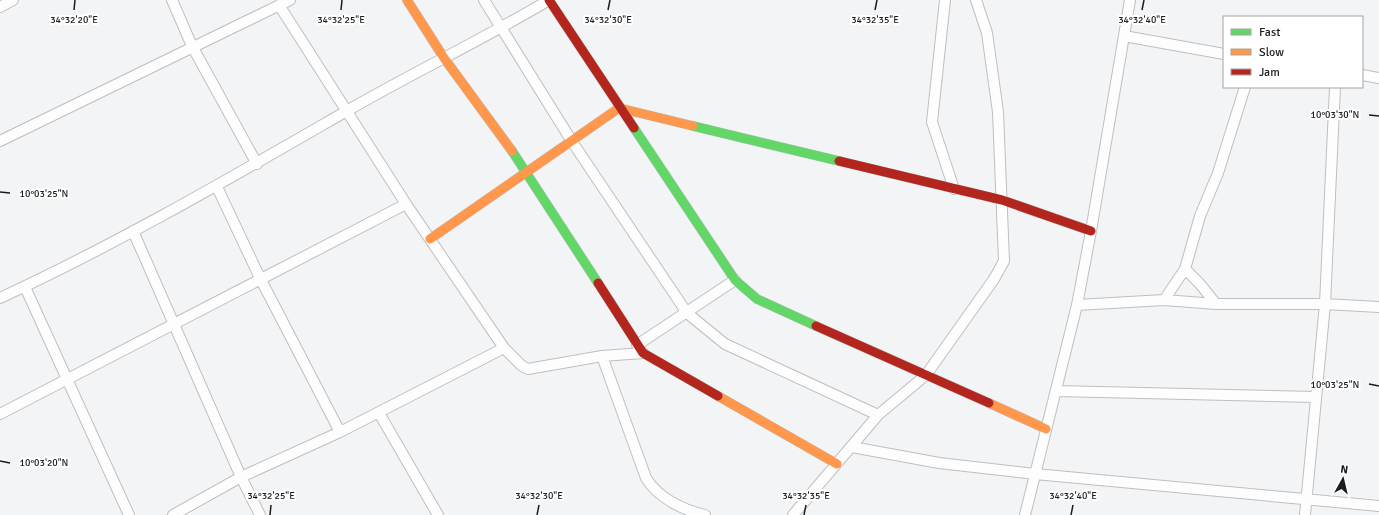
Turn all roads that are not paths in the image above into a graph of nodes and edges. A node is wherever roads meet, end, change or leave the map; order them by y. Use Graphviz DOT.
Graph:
graph roads {
  1 [pos="13,0"];
  2 [pos="172,0"];
  3 [pos="290,0"];
  4 [pos="407,0"];
  5 [pos="484,0"];
  6 [pos="549,0"];
  7 [pos="945,0"];
  8 [pos="976,0"];
  9 [pos="1130,0"];
  10 [pos="279,5"];
  11 [pos="0,7"];
  12 [pos="502,28"];
  13 [pos="1124,36"];
  14 [pos="192,46"];
  15 [pos="1223,54"];
  16 [pos="444,58"];
  17 [pos="1363,75"];
  18 [pos="1379,78"];
  19 [pos="1245,88"];
  20 [pos="1335,88"];
  21 [pos="619,108"];
  22 [pos="346,112"];
  23 [pos="571,140"];
  24 [pos="0,141"];
  25 [pos="257,164"];
  26 [pos="526,171"];
  27 [pos="217,187"];
  28 [pos="954,189"];
  29 [pos="1002,200"];
  30 [pos="406,204"];
  31 [pos="133,232"];
  32 [pos="1091,232"];
  33 [pos="430,239"];
  34 [pos="1185,269"];
  35 [pos="260,278"];
  36 [pos="734,280"];
  37 [pos="25,287"];
  38 [pos="0,298"];
  39 [pos="1164,300"];
  40 [pos="1077,304"];
  41 [pos="1216,304"];
  42 [pos="1325,304"];
  43 [pos="1379,307"];
  44 [pos="687,313"];
  45 [pos="175,324"];
  46 [pos="504,348"];
  47 [pos="640,349"];
  48 [pos="602,356"];
  49 [pos="926,375"];
  50 [pos="69,379"];
  51 [pos="1056,390"];
  52 [pos="1316,397"];
  53 [pos="379,413"];
  54 [pos="0,414"];
  55 [pos="878,415"];
  56 [pos="1046,429"];
  57 [pos="340,432"];
  58 [pos="852,447"];
  59 [pos="837,464"];
  60 [pos="1035,474"];
  61 [pos="241,477"];
  62 [pos="1307,499"];
  63 [pos="1379,506"];
  64 [pos="129,515"];
  65 [pos="173,515"];
  66 [pos="260,515"];
  67 [pos="438,515"];
  68 [pos="705,515"];
  69 [pos="793,515"];
  70 [pos="1025,515"];
  71 [pos="1305,515"];
  1 -- 11 [label="street"];
  2 -- 14 [label="street"];
  3 -- 10 [label="street"];
  4 -- 16 [label="street"];
  5 -- 12 [label="street"];
  6 -- 12 [label="street"];
  6 -- 21 [label="street"];
  7 -- 28 [label="street"];
  8 -- 29 [label="street"];
  9 -- 13 [label="street"];
  10 -- 14 [label="street"];
  10 -- 22 [label="street"];
  12 -- 16 [label="street"];
  12 -- 23 [label="street"];
  13 -- 15 [label="street"];
  13 -- 32 [label="street"];
  14 -- 24 [label="street"];
  14 -- 25 [label="street"];
  16 -- 22 [label="street"];
  16 -- 26 [label="street"];
  17 -- 18 [label="street"];
  19 -- 34 [label="street"];
  20 -- 42 [label="street"];
  21 -- 23 [label="street"];
  21 -- 28 [label="street"];
  21 -- 36 [label="street"];
  22 -- 25 [label="street"];
  22 -- 30 [label="street"];
  23 -- 26 [label="street"];
  23 -- 44 [label="street"];
  25 -- 27 [label="street"];
  26 -- 33 [label="street"];
  26 -- 47 [label="street"];
  27 -- 31 [label="street"];
  27 -- 35 [label="street"];
  28 -- 29 [label="street"];
  29 -- 32 [label="street"];
  29 -- 49 [label="street"];
  30 -- 33 [label="street"];
  30 -- 35 [label="street"];
  31 -- 37 [label="street"];
  31 -- 45 [label="street"];
  32 -- 40 [label="street"];
  33 -- 46 [label="street"];
  34 -- 39 [label="street"];
  34 -- 41 [label="street"];
  35 -- 45 [label="street"];
  35 -- 57 [label="street"];
  36 -- 44 [label="street"];
  36 -- 49 [label="street"];
  37 -- 38 [label="street"];
  37 -- 50 [label="street"];
  39 -- 40 [label="street"];
  39 -- 41 [label="street"];
  40 -- 51 [label="street"];
  41 -- 42 [label="street"];
  42 -- 43 [label="street"];
  42 -- 52 [label="street"];
  44 -- 47 [label="street"];
  44 -- 55 [label="street"];
  45 -- 50 [label="street"];
  45 -- 61 [label="street"];
  46 -- 48 [label="street"];
  46 -- 53 [label="street"];
  47 -- 48 [label="street"];
  47 -- 59 [label="street"];
  48 -- 68 [label="street"];
  49 -- 55 [label="street"];
  49 -- 56 [label="street"];
  50 -- 54 [label="street"];
  50 -- 64 [label="street"];
  51 -- 52 [label="street"];
  51 -- 56 [label="street"];
  52 -- 62 [label="street"];
  53 -- 57 [label="street"];
  53 -- 67 [label="street"];
  55 -- 58 [label="street"];
  56 -- 60 [label="street"];
  57 -- 61 [label="street"];
  58 -- 59 [label="street"];
  58 -- 60 [label="street"];
  59 -- 69 [label="street"];
  60 -- 62 [label="street"];
  60 -- 70 [label="street"];
  61 -- 65 [label="street"];
  61 -- 66 [label="street"];
  62 -- 63 [label="street"];
  62 -- 71 [label="street"];
}
